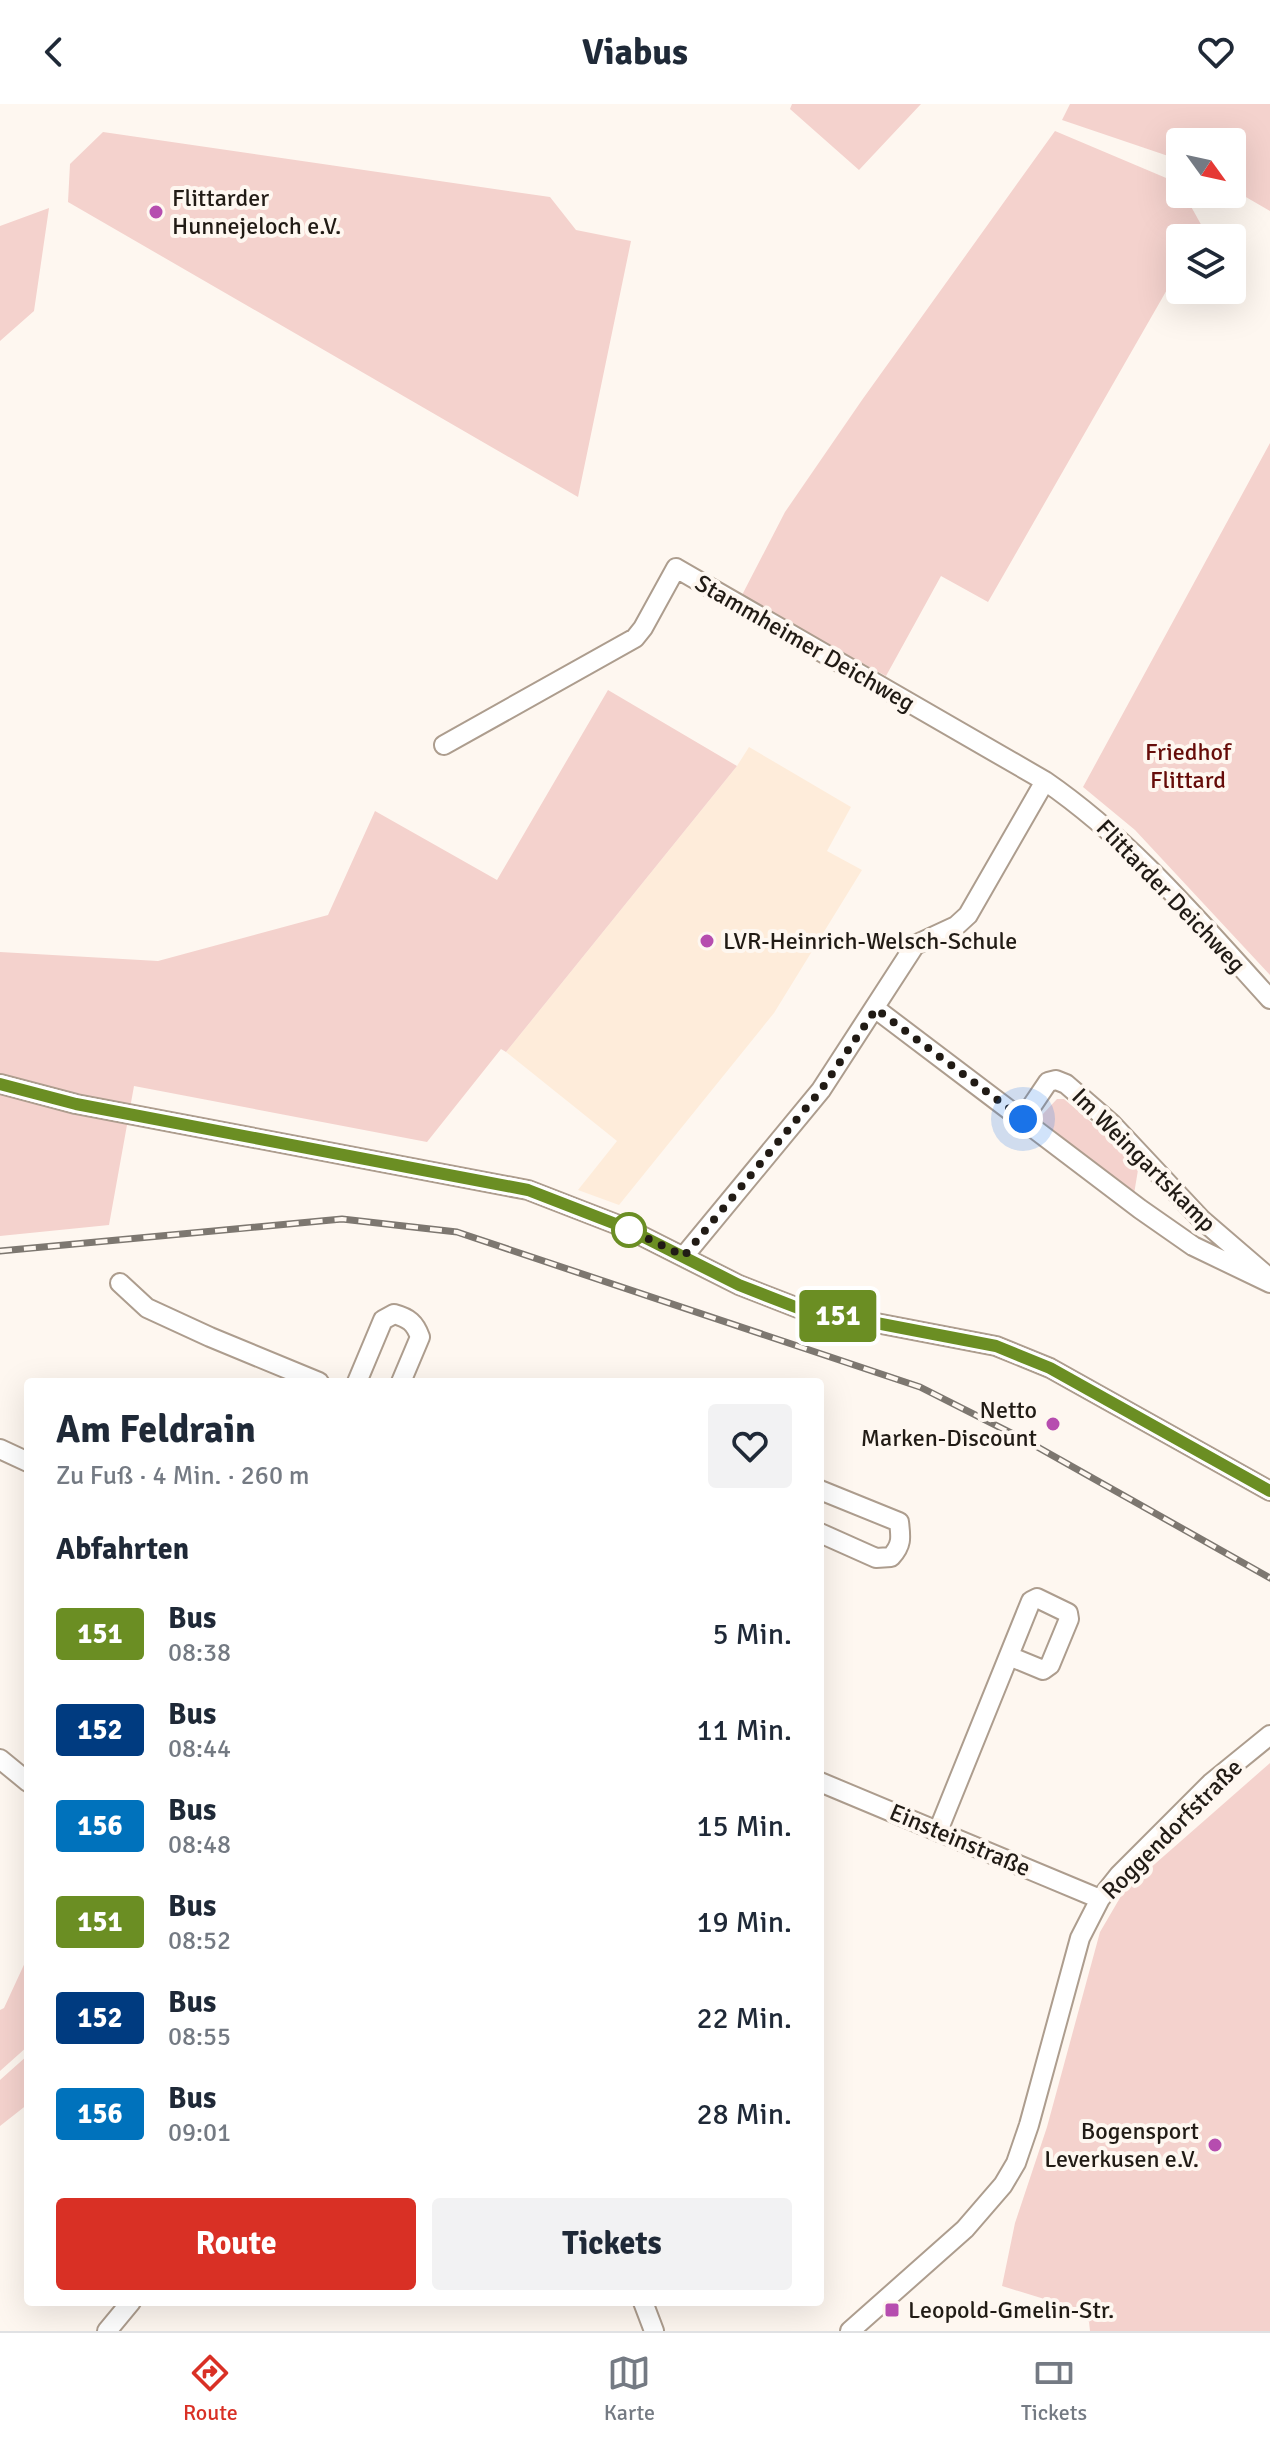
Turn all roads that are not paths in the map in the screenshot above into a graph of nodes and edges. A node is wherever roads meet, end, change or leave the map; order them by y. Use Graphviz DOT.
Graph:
graph roads {
  1 [pos="444,745"];
  2 [pos="1045,781"];
  3 [pos="1069,798"];
  4 [pos="1270,999"];
  5 [pos="876,1009"];
  6 [pos="0,1084"];
  7 [pos="1023,1119"];
  8 [pos="684,1256"];
  9 [pos="1270,1281"];
  10 [pos="120,1283"];
  11 [pos="310,1378"];
  12 [pos="359,1378"];
  13 [pos="403,1378"];
  14 [pos="0,1449"];
  15 [pos="24,1460"];
  16 [pos="1270,1491"];
  17 [pos="824,1492"];
  18 [pos="824,1535"];
  19 [pos="1009,1656"];
  20 [pos="1270,1735"];
  21 [pos="0,1759"];
  22 [pos="24,1779"];
  23 [pos="824,1784"];
  24 [pos="938,1831"];
  25 [pos="1100,1899"];
  26 [pos="128,2306"];
  27 [pos="645,2306"];
  28 [pos="107,2331"];
  29 [pos="654,2331"];
  30 [pos="850,2331"];
  1 -- 2 [label="street, Stammheimer Deichweg"];
  2 -- 3 [label="street, Stammheimer Deichweg"];
  2 -- 5 [label="street"];
  3 -- 4 [label="street, Flittarder Deichweg"];
  5 -- 7 [label="street, Im Weingartskamp"];
  5 -- 8 [label="street"];
  6 -- 8 [label="street"];
  7 -- 9 [label="street, Im Weingartskamp"];
  7 -- 9 [label="street, Im Weingartskamp"];
  8 -- 16 [label="street"];
  10 -- 11 [label="street"];
  12 -- 13 [label="street"];
  14 -- 15 [label="street"];
  17 -- 18 [label="street"];
  19 -- 24 [label="street"];
  20 -- 25 [label="street, Roggendorfstraße"];
  21 -- 22 [label="street"];
  23 -- 24 [label="street, Einsteinstraße"];
  24 -- 25 [label="street, Einsteinstraße"];
  25 -- 30 [label="street, Roggendorfstraße"];
  26 -- 28 [label="street"];
  27 -- 29 [label="street"];
}
